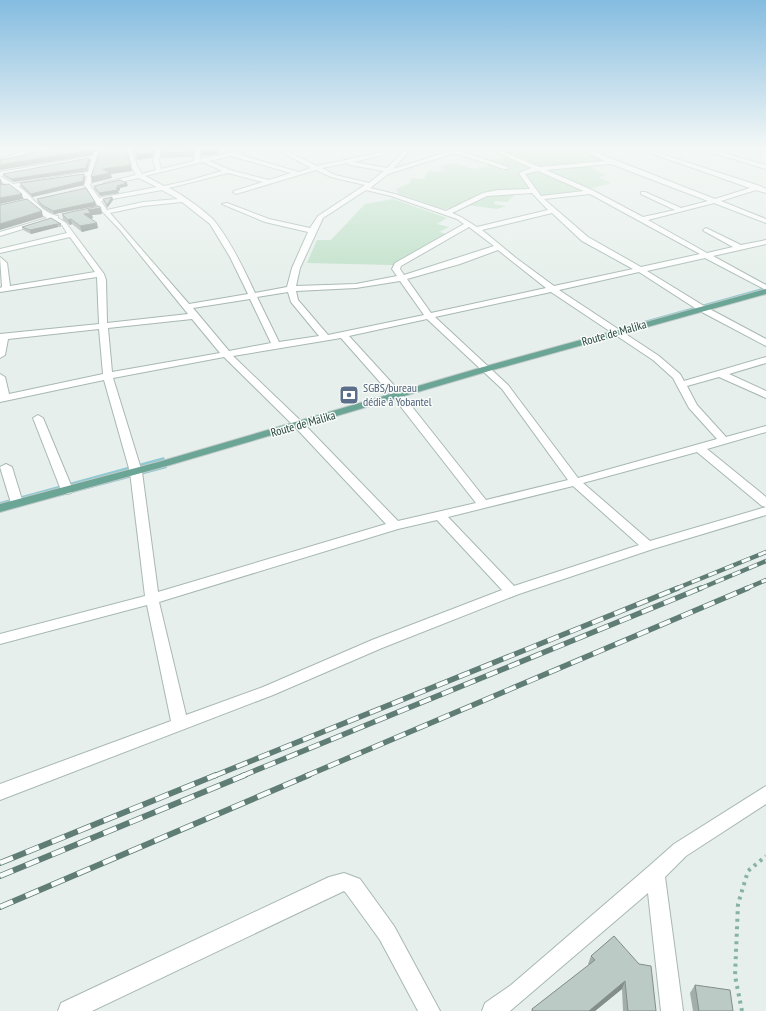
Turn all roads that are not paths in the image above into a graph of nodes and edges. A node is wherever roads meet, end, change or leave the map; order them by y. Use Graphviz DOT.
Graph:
graph roads {
  1 [pos="29,196"];
  2 [pos="93,196"];
  3 [pos="136,196"];
  4 [pos="177,196"];
  5 [pos="352,196"];
  6 [pos="397,196"];
  7 [pos="482,196"];
  8 [pos="554,196"];
  9 [pos="598,196"];
  10 [pos="650,196"];
  11 [pos="703,196"];
  12 [pos="731,196"];
  13 [pos="539,198"];
  14 [pos="35,200"];
  15 [pos="183,200"];
  16 [pos="716,201"];
  17 [pos="21,203"];
  18 [pos="225,204"];
  19 [pos="100,207"];
  20 [pos="681,210"];
  21 [pos="552,211"];
  22 [pos="447,213"];
  23 [pos="65,214"];
  24 [pos="52,218"];
  25 [pos="641,220"];
  26 [pos="766,221"];
  27 [pos="470,224"];
  28 [pos="477,229"];
  29 [pos="706,230"];
  30 [pos="312,231"];
  31 [pos="0,234"];
  32 [pos="72,234"];
  33 [pos="766,242"];
  34 [pos="756,244"];
  35 [pos="499,247"];
  36 [pos="740,248"];
  37 [pos="766,249"];
  38 [pos="0,251"];
  39 [pos="704,256"];
  40 [pos="0,258"];
  41 [pos="639,269"];
  42 [pos="100,274"];
  43 [pos="402,278"];
  44 [pos="551,288"];
  45 [pos="3,289"];
  46 [pos="291,289"];
  47 [pos="766,289"];
  48 [pos="253,295"];
  49 [pos="186,307"];
  50 [pos="701,308"];
  51 [pos="194,316"];
  52 [pos="429,316"];
  53 [pos="103,325"];
  54 [pos="618,332"];
  55 [pos="343,335"];
  56 [pos="2,336"];
  57 [pos="325,337"];
  58 [pos="766,342"];
  59 [pos="276,345"];
  60 [pos="0,355"];
  61 [pos="227,355"];
  62 [pos="766,360"];
  63 [pos="486,369"];
  64 [pos="719,373"];
  65 [pos="108,376"];
  66 [pos="0,377"];
  67 [pos="683,384"];
  68 [pos="766,395"];
  69 [pos="398,396"];
  70 [pos="2,399"];
  71 [pos="38,418"];
  72 [pos="299,425"];
  73 [pos="763,432"];
  74 [pos="723,440"];
  75 [pos="698,446"];
  76 [pos="6,466"];
  77 [pos="136,472"];
  78 [pos="575,482"];
  79 [pos="68,490"];
  80 [pos="17,503"];
  81 [pos="766,503"];
  82 [pos="483,504"];
  83 [pos="0,508"];
  84 [pos="766,511"];
  85 [pos="439,515"];
  86 [pos="395,526"];
  87 [pos="648,546"];
  88 [pos="511,592"];
  89 [pos="152,599"];
  90 [pos="0,639"];
  91 [pos="180,724"];
  92 [pos="0,792"];
  93 [pos="766,794"];
  94 [pos="655,874"];
  95 [pos="497,1010"];
  96 [pos="69,1011"];
  97 [pos="429,1011"];
  98 [pos="672,1011"];
  1 -- 14 [label="street"];
  2 -- 19 [label="street"];
  3 -- 19 [label="street"];
  4 -- 15 [label="street"];
  5 -- 30 [label="street"];
  6 -- 22 [label="street"];
  7 -- 22 [label="street"];
  8 -- 13 [label="street"];
  9 -- 25 [label="street"];
  10 -- 20 [label="street"];
  11 -- 16 [label="street"];
  12 -- 16 [label="street"];
  13 -- 21 [label="street"];
  14 -- 17 [label="street"];
  14 -- 24 [label="street"];
  15 -- 19 [label="street"];
  15 -- 48 [label="street"];
  16 -- 20 [label="street"];
  16 -- 26 [label="street"];
  18 -- 30 [label="street"];
  19 -- 49 [label="street"];
  20 -- 25 [label="street"];
  21 -- 28 [label="street"];
  21 -- 41 [label="street"];
  22 -- 27 [label="street"];
  23 -- 24 [label="street"];
  24 -- 31 [label="street"];
  24 -- 32 [label="street"];
  25 -- 39 [label="street"];
  27 -- 28 [label="street"];
  27 -- 43 [label="street"];
  28 -- 35 [label="street"];
  29 -- 36 [label="street"];
  30 -- 46 [label="street"];
  32 -- 38 [label="street"];
  32 -- 42 [label="street"];
  33 -- 34 [label="street"];
  34 -- 36 [label="street"];
  34 -- 37 [label="street"];
  35 -- 43 [label="street"];
  35 -- 44 [label="street"];
  36 -- 39 [label="street"];
  39 -- 41 [label="street"];
  39 -- 47 [label="street"];
  40 -- 45 [label="street"];
  41 -- 44 [label="street"];
  41 -- 50 [label="street"];
  42 -- 45 [label="street"];
  42 -- 53 [label="street"];
  43 -- 46 [label="street"];
  43 -- 52 [label="street"];
  44 -- 52 [label="street"];
  44 -- 54 [label="street"];
  46 -- 48 [label="street"];
  46 -- 57 [label="street"];
  47 -- 50 [label="main road, Route de Malika"];
  48 -- 49 [label="street"];
  48 -- 59 [label="street"];
  49 -- 51 [label="street"];
  50 -- 54 [label="main road, Route de Malika"];
  50 -- 58 [label="street"];
  51 -- 53 [label="street"];
  51 -- 61 [label="street"];
  52 -- 55 [label="street"];
  52 -- 63 [label="street"];
  53 -- 56 [label="street"];
  53 -- 65 [label="street"];
  54 -- 63 [label="main road, Route de Malika"];
  54 -- 67 [label="street"];
  55 -- 57 [label="street"];
  55 -- 69 [label="street"];
  56 -- 60 [label="street"];
  57 -- 59 [label="street"];
  59 -- 61 [label="street"];
  61 -- 65 [label="street"];
  61 -- 72 [label="street"];
  62 -- 64 [label="street"];
  63 -- 69 [label="main road, Route de Malika"];
  63 -- 78 [label="street"];
  64 -- 67 [label="street"];
  64 -- 68 [label="street"];
  65 -- 70 [label="street"];
  65 -- 77 [label="street"];
  66 -- 70 [label="street"];
  67 -- 74 [label="street"];
  69 -- 72 [label="main road, Route de Malika"];
  69 -- 82 [label="street"];
  71 -- 79 [label="street"];
  72 -- 77 [label="main road, Route de Malika"];
  72 -- 86 [label="street"];
  73 -- 74 [label="street"];
  74 -- 75 [label="street"];
  75 -- 78 [label="street"];
  75 -- 81 [label="street"];
  76 -- 80 [label="street"];
  77 -- 79 [label="main road, Route de Malika"];
  77 -- 89 [label="street"];
  78 -- 82 [label="street"];
  78 -- 87 [label="street"];
  79 -- 80 [label="main road, Route de Malika"];
  80 -- 83 [label="main road, Route de Malika"];
  82 -- 85 [label="street"];
  84 -- 87 [label="street"];
  85 -- 86 [label="street"];
  85 -- 88 [label="street"];
  86 -- 89 [label="street"];
  87 -- 88 [label="street"];
  88 -- 91 [label="street"];
  89 -- 90 [label="street"];
  89 -- 91 [label="street"];
  91 -- 92 [label="street"];
  93 -- 94 [label="street"];
  94 -- 95 [label="street"];
  94 -- 98 [label="street"];
  96 -- 97 [label="street"];
}
